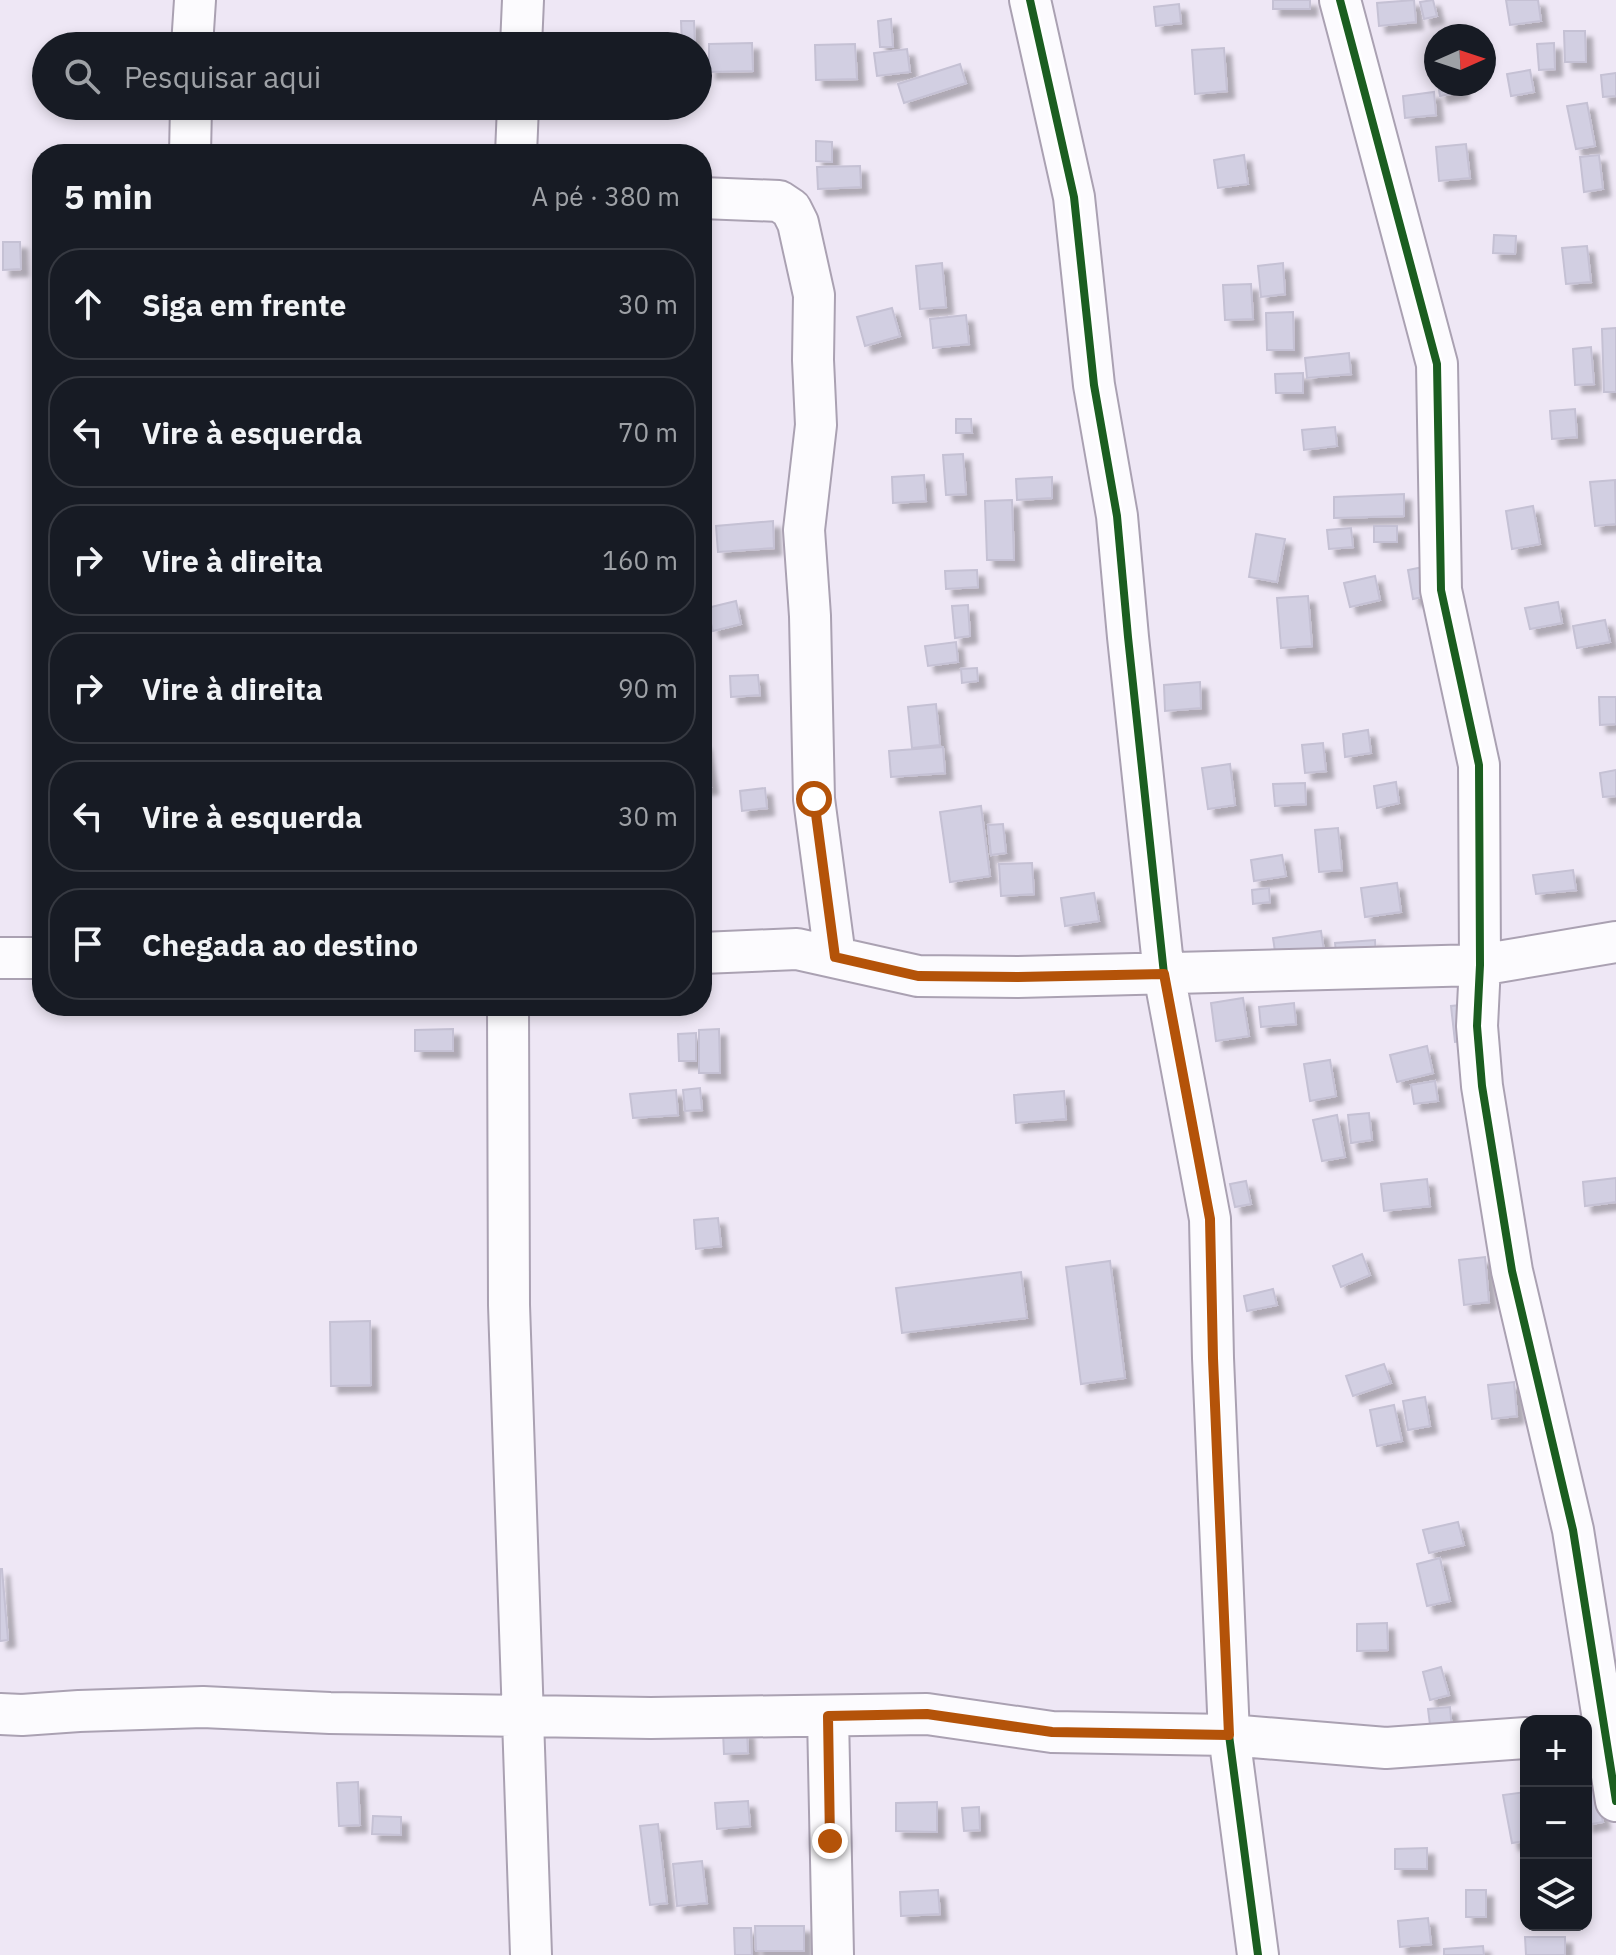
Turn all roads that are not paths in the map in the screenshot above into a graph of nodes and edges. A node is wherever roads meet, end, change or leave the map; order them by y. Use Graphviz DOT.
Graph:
graph roads {
  1 [pos="195,0"];
  2 [pos="523,0"];
  3 [pos="1030,0"];
  4 [pos="1340,0"];
  5 [pos="193,32"];
  6 [pos="522,32"];
  7 [pos="191,120"];
  8 [pos="517,120"];
  9 [pos="190,144"];
  10 [pos="516,144"];
  11 [pos="712,198"];
  12 [pos="1616,942"];
  13 [pos="712,953"];
  14 [pos="835,957"];
  15 [pos="0,958"];
  16 [pos="32,958"];
  17 [pos="1480,965"];
  18 [pos="1164,974"];
  19 [pos="508,1016"];
  20 [pos="0,1714"];
  21 [pos="522,1716"];
  22 [pos="828,1716"];
  23 [pos="1602,1732"];
  24 [pos="1229,1735"];
  25 [pos="1520,1738"];
  26 [pos="1616,1801"];
  27 [pos="531,1955"];
  28 [pos="833,1955"];
  29 [pos="1258,1955"];
  1 -- 5 [label="street"];
  2 -- 6 [label="street"];
  3 -- 18 [label="street"];
  4 -- 17 [label="street"];
  7 -- 9 [label="street"];
  8 -- 10 [label="street"];
  11 -- 14 [label="street"];
  12 -- 17 [label="street"];
  13 -- 14 [label="street"];
  14 -- 18 [label="street"];
  15 -- 16 [label="street"];
  17 -- 18 [label="street"];
  17 -- 23 [label="street"];
  18 -- 24 [label="street"];
  19 -- 21 [label="street"];
  20 -- 21 [label="street"];
  21 -- 22 [label="street"];
  21 -- 27 [label="street"];
  22 -- 24 [label="street"];
  22 -- 28 [label="street"];
  23 -- 26 [label="street"];
  24 -- 25 [label="street"];
  24 -- 29 [label="street"];
}
